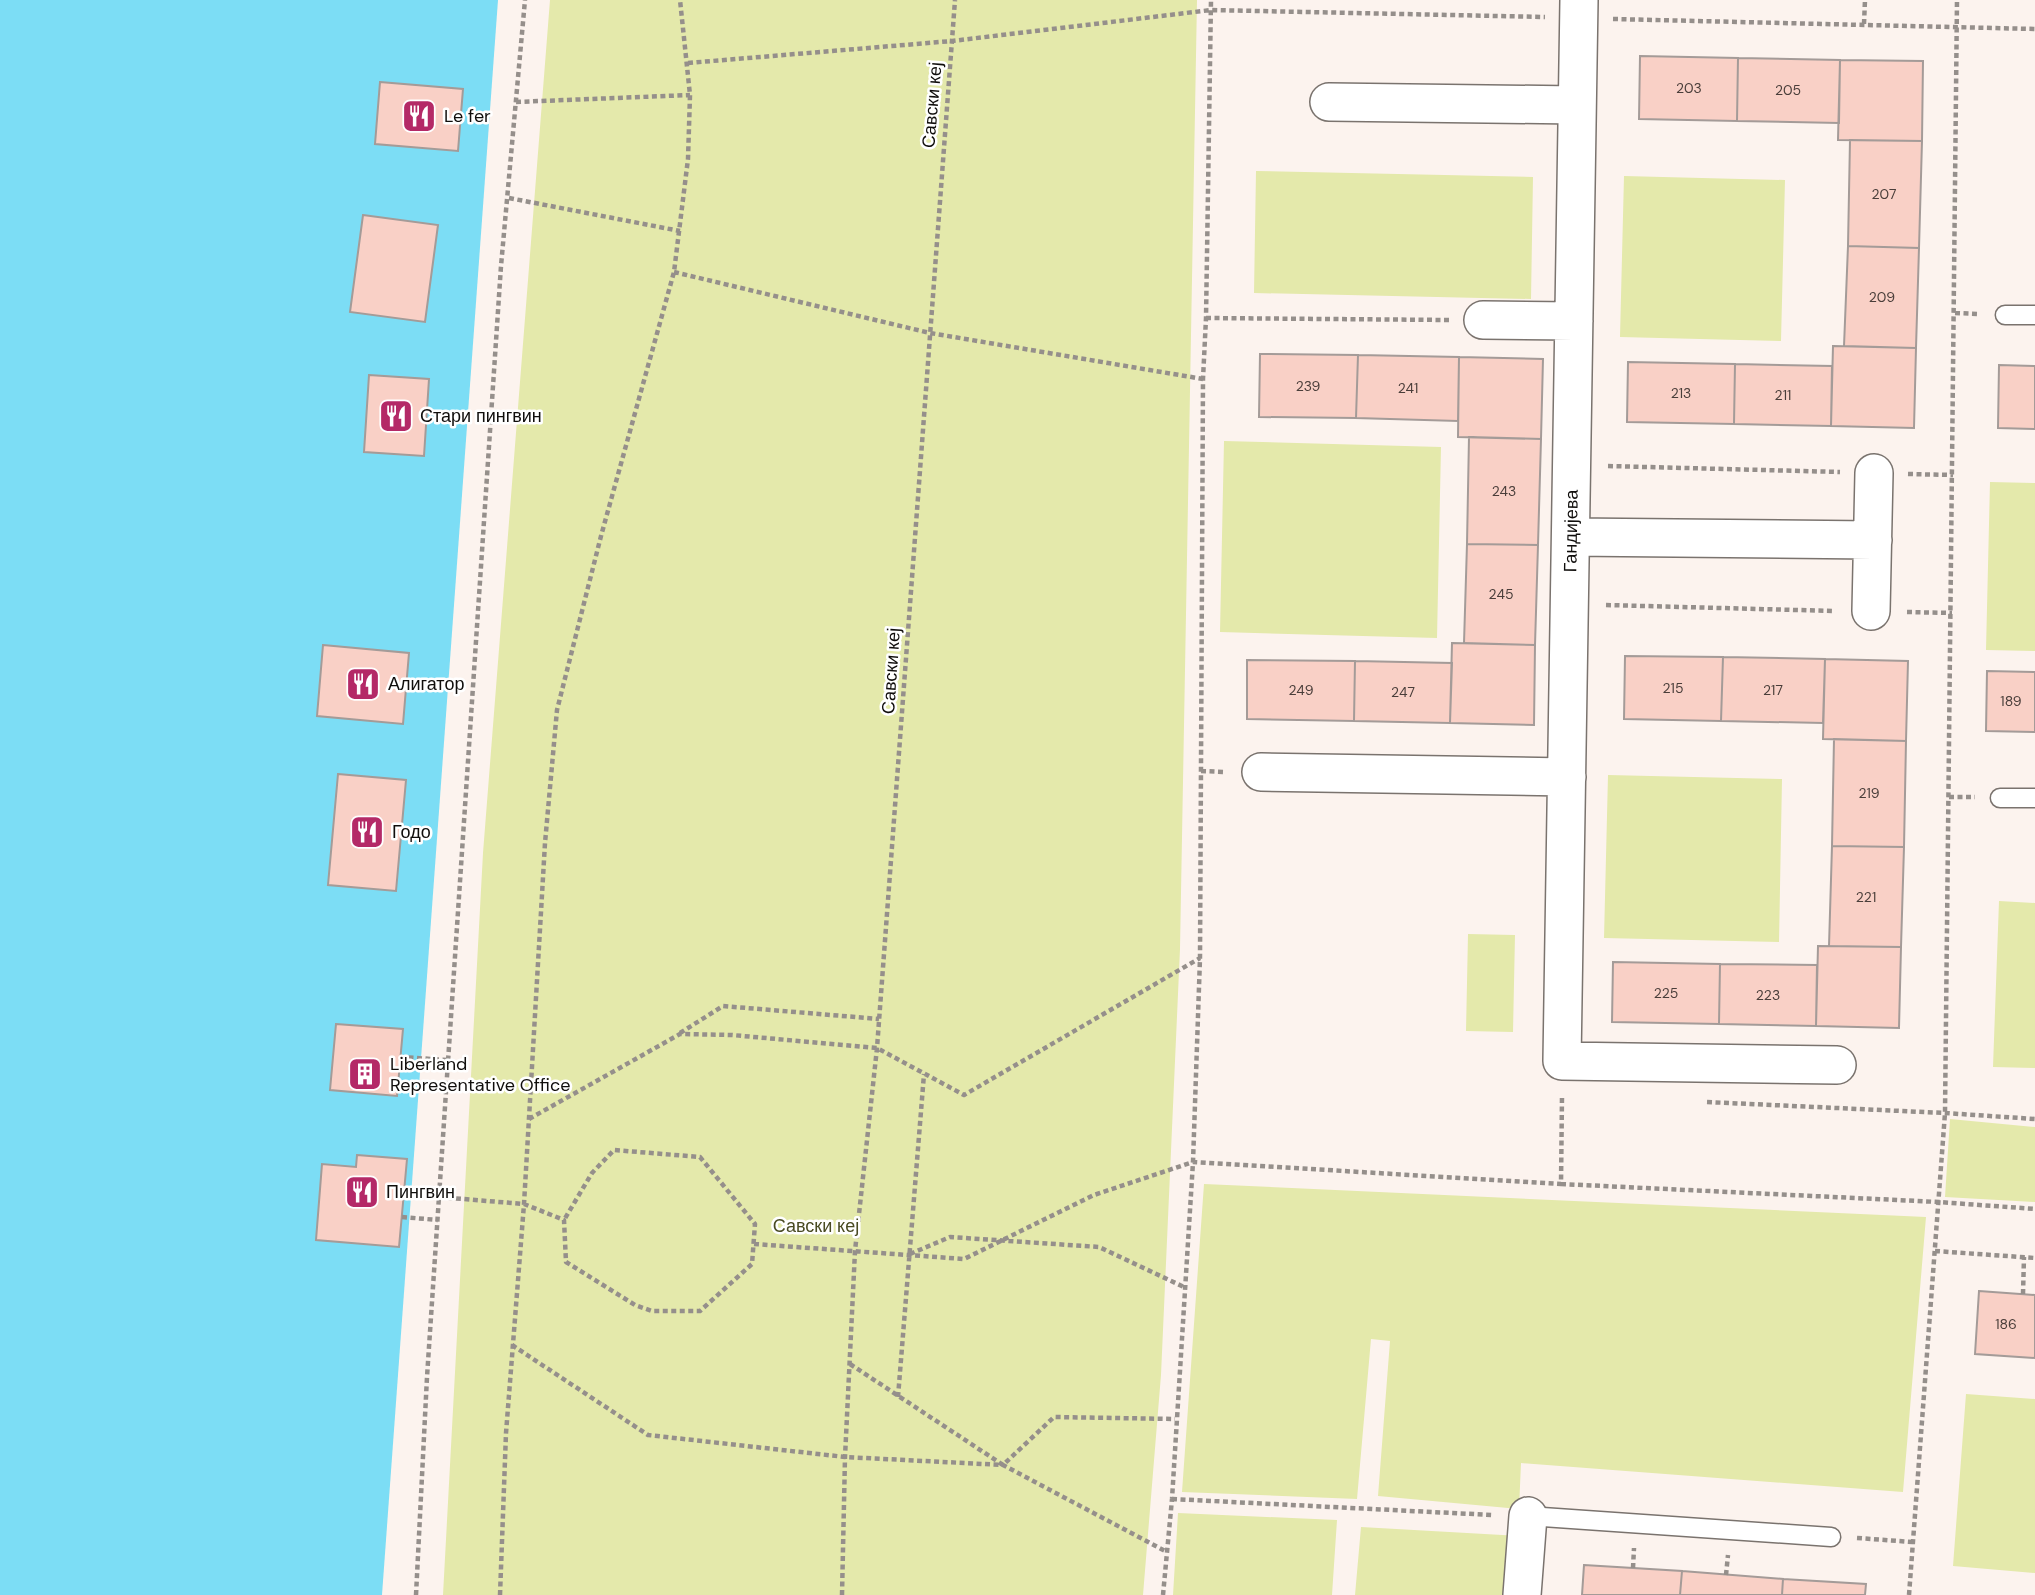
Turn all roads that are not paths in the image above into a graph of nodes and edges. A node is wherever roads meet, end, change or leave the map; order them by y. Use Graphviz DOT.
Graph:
graph roads {
  1 [pos="1579,0"];
  2 [pos="1329,102"];
  3 [pos="1577,105"];
  4 [pos="2005,315"];
  5 [pos="2035,315"];
  6 [pos="1483,320"];
  7 [pos="1574,321"];
  8 [pos="1874,473"];
  9 [pos="1571,537"];
  10 [pos="1873,540"];
  11 [pos="1871,611"];
  12 [pos="1261,772"];
  13 [pos="1567,777"];
  14 [pos="2000,798"];
  15 [pos="2035,798"];
  16 [pos="1836,1065"];
  17 [pos="1528,1516"];
  18 [pos="1831,1537"];
  19 [pos="1522,1595"];
  1 -- 3 [label="street, Гандијева"];
  2 -- 3 [label="street"];
  3 -- 7 [label="street, Гандијева"];
  4 -- 5 [label="lane"];
  6 -- 7 [label="street"];
  7 -- 9 [label="street, Гандијева"];
  8 -- 10 [label="street"];
  9 -- 10 [label="street"];
  9 -- 13 [label="street, Гандијева"];
  10 -- 11 [label="street"];
  12 -- 13 [label="street"];
  13 -- 16 [label="street, Гандијева"];
  14 -- 15 [label="lane"];
  17 -- 18 [label="lane"];
  17 -- 19 [label="street"];
}
